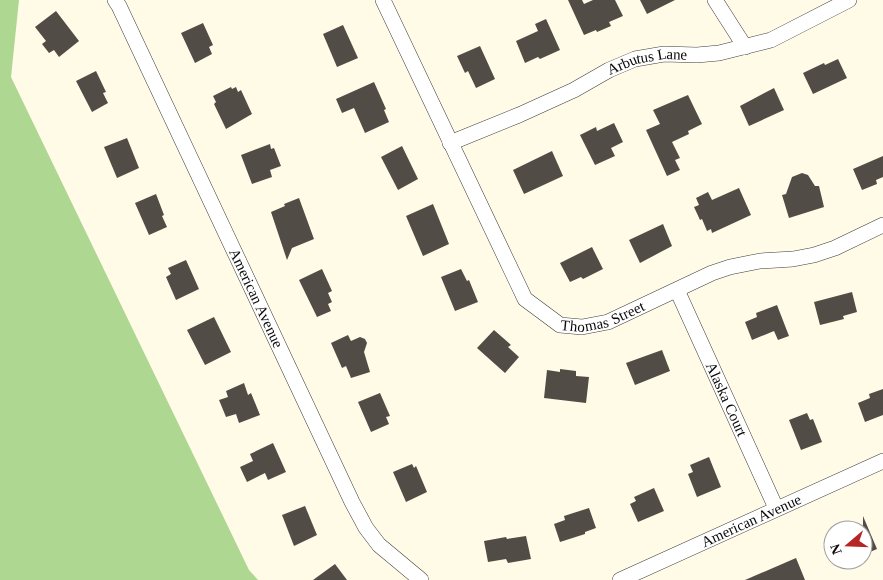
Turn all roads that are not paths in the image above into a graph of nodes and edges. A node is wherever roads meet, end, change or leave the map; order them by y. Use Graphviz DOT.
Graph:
graph roads {
  1 [pos="115,0"];
  2 [pos="383,0"];
  3 [pos="715,0"];
  4 [pos="849,0"];
  5 [pos="745,47"];
  6 [pos="450,143"];
  7 [pos="883,225"];
  8 [pos="677,290"];
  9 [pos="883,461"];
  10 [pos="776,508"];
  11 [pos="421,580"];
  12 [pos="620,580"];
  1 -- 11 [label="street, American Avenue"];
  2 -- 6 [label="street, Thomas Street"];
  3 -- 5 [label="street"];
  4 -- 5 [label="street, Arbutus Lane"];
  5 -- 6 [label="street, Arbutus Lane"];
  6 -- 8 [label="street, Thomas Street"];
  7 -- 8 [label="street, Thomas Street"];
  8 -- 10 [label="street, Alaska Court"];
  9 -- 10 [label="street, American Avenue"];
  10 -- 12 [label="street, American Avenue"];
}
